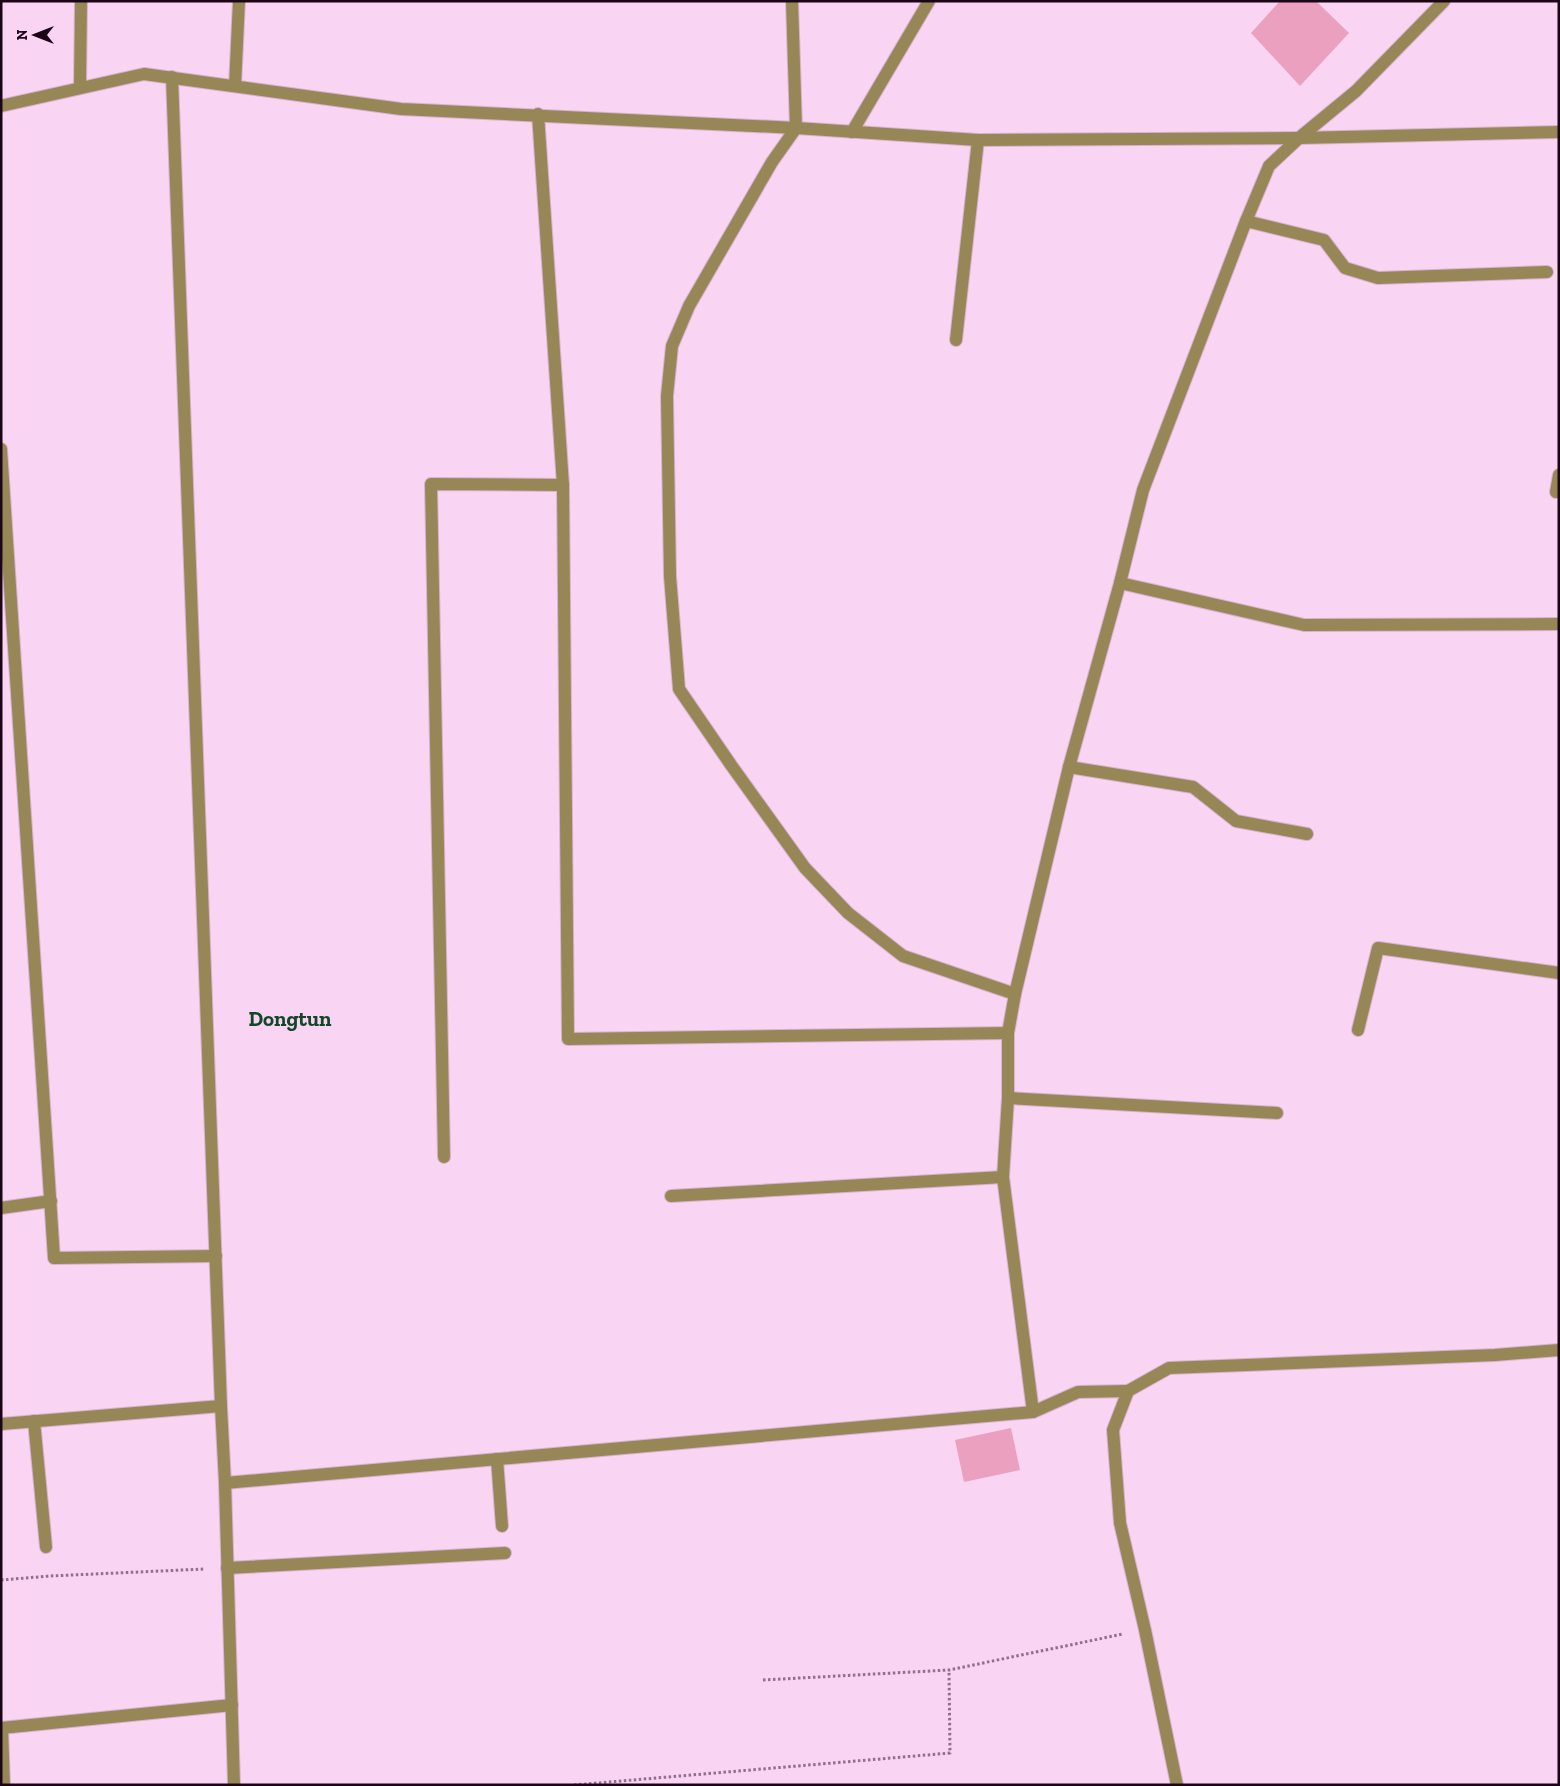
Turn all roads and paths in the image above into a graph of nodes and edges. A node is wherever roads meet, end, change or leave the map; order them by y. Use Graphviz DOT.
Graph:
graph roads {
  1 [pos="81,1"];
  2 [pos="240,1"];
  3 [pos="792,1"];
  4 [pos="1444,1"];
  5 [pos="928,2"];
  6 [pos="172,78"];
  7 [pos="236,86"];
  8 [pos="80,87"];
  9 [pos="1,106"];
  10 [pos="538,114"];
  11 [pos="796,128"];
  12 [pos="852,132"];
  13 [pos="1559,132"];
  14 [pos="1299,138"];
  15 [pos="978,140"];
  16 [pos="1246,221"];
  17 [pos="1547,272"];
  18 [pos="956,340"];
  19 [pos="1,449"];
  20 [pos="1559,475"];
  21 [pos="563,485"];
  22 [pos="1556,492"];
  23 [pos="1120,583"];
  24 [pos="6,598"];
  25 [pos="1559,624"];
  26 [pos="1069,768"];
  27 [pos="1307,834"];
  28 [pos="1559,973"];
  29 [pos="1015,994"];
  30 [pos="1358,1030"];
  31 [pos="1008,1033"];
  32 [pos="1008,1098"];
  33 [pos="1277,1114"];
  34 [pos="444,1157"];
  35 [pos="1003,1177"];
  36 [pos="671,1196"];
  37 [pos="51,1201"];
  38 [pos="1,1208"];
  39 [pos="216,1256"];
  40 [pos="1559,1350"];
  41 [pos="1128,1391"];
  42 [pos="221,1406"];
  43 [pos="1033,1412"];
  44 [pos="34,1421"];
  45 [pos="1,1424"];
  46 [pos="497,1459"];
  47 [pos="225,1483"];
  48 [pos="502,1526"];
  49 [pos="46,1547"];
  50 [pos="505,1553"];
  51 [pos="227,1568"];
  52 [pos="1,1580"];
  53 [pos="1144,1630"];
  54 [pos="950,1670"];
  55 [pos="763,1680"];
  56 [pos="232,1705"];
  57 [pos="2,1728"];
  58 [pos="4,1785"];
  59 [pos="234,1785"];
  60 [pos="574,1785"];
  61 [pos="1177,1785"];
  1 -- 8 [label="street"];
  2 -- 7 [label="street"];
  3 -- 11 [label="street"];
  4 -- 14 [label="street"];
  5 -- 12 [label="street"];
  6 -- 7 [label="street"];
  6 -- 8 [label="street"];
  6 -- 39 [label="street"];
  7 -- 10 [label="street"];
  8 -- 9 [label="street"];
  10 -- 11 [label="street"];
  10 -- 21 [label="street"];
  11 -- 12 [label="street"];
  11 -- 29 [label="street"];
  12 -- 15 [label="street"];
  13 -- 14 [label="street"];
  14 -- 15 [label="street"];
  14 -- 16 [label="street"];
  15 -- 18 [label="street"];
  16 -- 17 [label="street"];
  16 -- 23 [label="street"];
  19 -- 24 [label="street"];
  20 -- 22 [label="street"];
  21 -- 31 [label="street"];
  21 -- 34 [label="street"];
  23 -- 25 [label="street"];
  23 -- 26 [label="street"];
  24 -- 37 [label="street"];
  26 -- 27 [label="street"];
  26 -- 29 [label="street"];
  28 -- 30 [label="street"];
  29 -- 31 [label="street"];
  31 -- 32 [label="street"];
  32 -- 33 [label="street"];
  32 -- 35 [label="street"];
  35 -- 36 [label="street"];
  35 -- 43 [label="street"];
  37 -- 38 [label="street"];
  37 -- 39 [label="street"];
  39 -- 42 [label="street"];
  40 -- 41 [label="street"];
  41 -- 43 [label="street"];
  41 -- 53 [label="street"];
  42 -- 44 [label="street"];
  42 -- 47 [label="street"];
  43 -- 46 [label="street"];
  44 -- 45 [label="street"];
  44 -- 49 [label="street"];
  46 -- 47 [label="street"];
  46 -- 48 [label="street"];
  47 -- 51 [label="street"];
  50 -- 51 [label="street"];
  51 -- 52 [label="path"];
  51 -- 56 [label="street"];
  53 -- 54 [label="path"];
  53 -- 61 [label="street"];
  54 -- 55 [label="path"];
  54 -- 60 [label="path"];
  56 -- 57 [label="street"];
  56 -- 59 [label="street"];
  57 -- 58 [label="street"];
}
